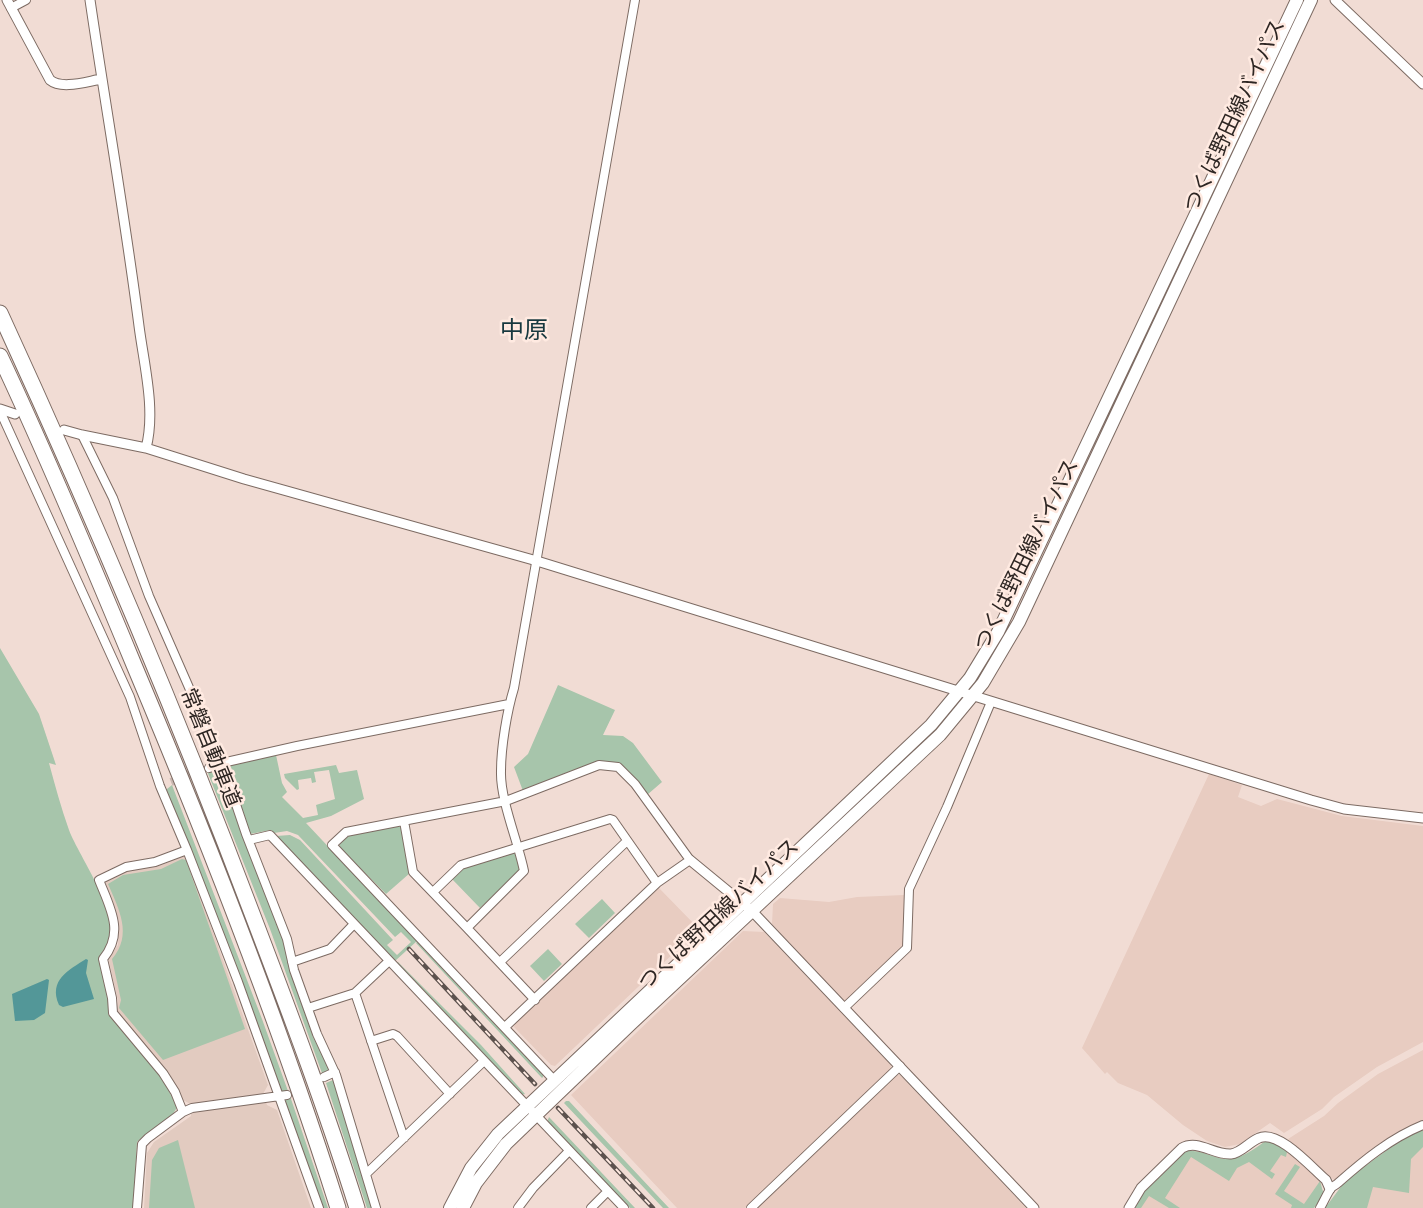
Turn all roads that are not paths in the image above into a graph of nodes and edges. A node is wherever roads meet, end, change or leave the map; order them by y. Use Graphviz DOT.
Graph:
graph roads {
  1 [pos="26,0"];
  2 [pos="90,0"];
  3 [pos="634,0"];
  4 [pos="1297,0"];
  5 [pos="1311,0"];
  6 [pos="1335,0"];
  7 [pos="9,4"];
  8 [pos="102,79"];
  9 [pos="1423,84"];
  10 [pos="0,313"];
  11 [pos="0,356"];
  12 [pos="0,410"];
  13 [pos="15,414"];
  14 [pos="64,430"];
  15 [pos="82,435"];
  16 [pos="146,448"];
  17 [pos="537,561"];
  18 [pos="959,692"];
  19 [pos="973,696"];
  20 [pos="991,702"];
  21 [pos="509,704"];
  22 [pos="222,763"];
  23 [pos="209,768"];
  24 [pos="171,782"];
  25 [pos="160,786"];
  26 [pos="506,801"];
  27 [pos="1423,818"];
  28 [pos="404,821"];
  29 [pos="249,840"];
  30 [pos="627,841"];
  31 [pos="519,848"];
  32 [pos="187,850"];
  33 [pos="690,860"];
  34 [pos="657,883"];
  35 [pos="433,892"];
  36 [pos="747,906"];
  37 [pos="354,924"];
  38 [pos="467,928"];
  39 [pos="389,961"];
  40 [pos="292,962"];
  41 [pos="500,962"];
  42 [pos="355,993"];
  43 [pos="535,1000"];
  44 [pos="308,1008"];
  45 [pos="844,1008"];
  46 [pos="505,1027"];
  47 [pos="371,1041"];
  48 [pos="484,1062"];
  49 [pos="900,1066"];
  50 [pos="335,1072"];
  51 [pos="324,1077"];
  52 [pos="554,1080"];
  53 [pos="450,1094"];
  54 [pos="282,1095"];
  55 [pos="531,1111"];
  56 [pos="183,1112"];
  57 [pos="1423,1125"];
  58 [pos="404,1137"];
  59 [pos="569,1151"];
  60 [pos="366,1174"];
  61 [pos="1330,1189"];
  62 [pos="608,1191"];
  63 [pos="138,1208"];
  64 [pos="318,1208"];
  65 [pos="338,1208"];
  66 [pos="357,1208"];
  67 [pos="376,1208"];
  68 [pos="450,1208"];
  69 [pos="463,1208"];
  70 [pos="518,1208"];
  71 [pos="591,1208"];
  72 [pos="624,1208"];
  73 [pos="751,1208"];
  74 [pos="1034,1208"];
  75 [pos="1129,1208"];
  76 [pos="1320,1208"];
  1 -- 7 [label="street"];
  2 -- 8 [label="street"];
  3 -- 17 [label="street"];
  4 -- 18 [label="main road, つくば野田線バイパス"];
  5 -- 19 [label="main road, つくば野田線バイパス"];
  6 -- 9 [label="street"];
  7 -- 8 [label="street"];
  8 -- 16 [label="street"];
  10 -- 66 [label="highway, 常磐自動車道"];
  11 -- 65 [label="highway, 常磐自動車道"];
  12 -- 13 [label="street"];
  12 -- 25 [label="street"];
  14 -- 15 [label="street"];
  15 -- 16 [label="street"];
  15 -- 22 [label="street"];
  16 -- 17 [label="street"];
  17 -- 18 [label="street"];
  17 -- 21 [label="street"];
  18 -- 19 [label="street"];
  18 -- 36 [label="main road, つくば野田線バイパス"];
  19 -- 20 [label="street"];
  19 -- 36 [label="main road, つくば野田線バイパス"];
  20 -- 27 [label="street"];
  20 -- 45 [label="street"];
  21 -- 22 [label="street"];
  21 -- 26 [label="street"];
  22 -- 23 [label="street"];
  22 -- 29 [label="street"];
  24 -- 25 [label="street"];
  25 -- 32 [label="street"];
  26 -- 28 [label="street"];
  26 -- 31 [label="street"];
  26 -- 33 [label="street"];
  28 -- 35 [label="street"];
  28 -- 46 [label="street"];
  29 -- 37 [label="street"];
  29 -- 40 [label="street"];
  30 -- 31 [label="street"];
  30 -- 34 [label="street"];
  30 -- 41 [label="street"];
  31 -- 35 [label="street"];
  31 -- 38 [label="street"];
  32 -- 54 [label="street"];
  32 -- 56 [label="street"];
  33 -- 34 [label="street"];
  33 -- 36 [label="street"];
  34 -- 43 [label="street"];
  35 -- 38 [label="street"];
  36 -- 45 [label="street"];
  36 -- 52 [label="main road, つくば野田線バイパス"];
  36 -- 55 [label="main road, つくば野田線バイパス"];
  37 -- 39 [label="street"];
  37 -- 40 [label="street"];
  38 -- 41 [label="street"];
  39 -- 42 [label="street"];
  39 -- 48 [label="street"];
  40 -- 44 [label="street"];
  41 -- 43 [label="street"];
  42 -- 44 [label="street"];
  42 -- 47 [label="street"];
  43 -- 46 [label="street"];
  44 -- 50 [label="street"];
  45 -- 49 [label="street"];
  46 -- 52 [label="street"];
  47 -- 53 [label="street"];
  47 -- 58 [label="street"];
  48 -- 53 [label="street"];
  48 -- 55 [label="street"];
  49 -- 73 [label="street"];
  49 -- 74 [label="street"];
  50 -- 51 [label="street"];
  50 -- 60 [label="street"];
  52 -- 55 [label="main road, つくば野田線バイパス"];
  53 -- 58 [label="street"];
  54 -- 56 [label="street"];
  54 -- 64 [label="street"];
  55 -- 59 [label="street"];
  55 -- 68 [label="main road, つくば野田線バイパス"];
  55 -- 69 [label="main road, つくば野田線バイパス"];
  56 -- 63 [label="street"];
  57 -- 61 [label="street"];
  58 -- 60 [label="street"];
  59 -- 62 [label="street"];
  59 -- 70 [label="street"];
  60 -- 67 [label="street"];
  61 -- 75 [label="street"];
  61 -- 76 [label="street"];
  62 -- 71 [label="street"];
  62 -- 72 [label="street"];
}
